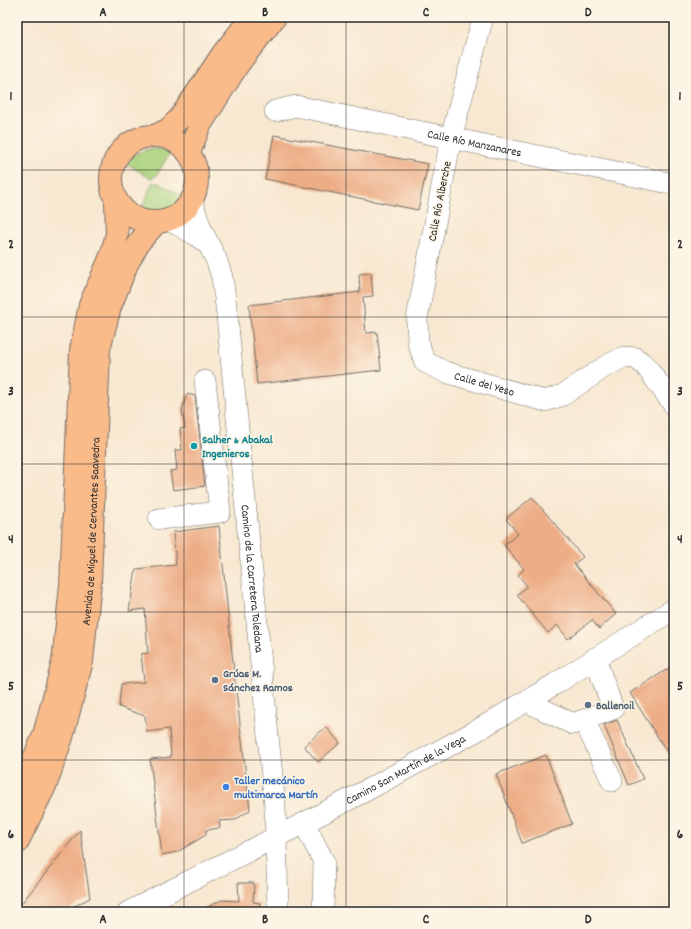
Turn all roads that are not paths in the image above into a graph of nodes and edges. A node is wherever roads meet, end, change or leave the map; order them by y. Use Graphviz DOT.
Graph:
graph roads {
  1 [pos="252,17"];
  2 [pos="276,17"];
  3 [pos="483,17"];
  4 [pos="276,111"];
  5 [pos="157,135"];
  6 [pos="451,138"];
  7 [pos="189,153"];
  8 [pos="674,184"];
  9 [pos="192,200"];
  10 [pos="116,202"];
  11 [pos="163,221"];
  12 [pos="211,247"];
  13 [pos="425,362"];
  14 [pos="234,378"];
  15 [pos="674,406"];
  16 [pos="159,520"];
  17 [pos="674,609"];
  18 [pos="595,658"];
  19 [pos="526,701"];
  20 [pos="584,720"];
  21 [pos="612,781"];
  22 [pos="17,799"];
  23 [pos="304,823"];
  24 [pos="276,837"];
  25 [pos="17,842"];
  26 [pos="128,912"];
  27 [pos="278,912"];
  28 [pos="323,912"];
  1 -- 5 [label="main road"];
  2 -- 7 [label="main road"];
  3 -- 6 [label="street, Calle Río Alberche"];
  4 -- 6 [label="street, Calle Río Manzanares"];
  5 -- 7 [label="main road"];
  5 -- 10 [label="main road"];
  6 -- 8 [label="street, Calle Río Manzanares"];
  6 -- 13 [label="street, Calle Río Alberche"];
  7 -- 9 [label="main road"];
  9 -- 11 [label="main road"];
  9 -- 12 [label="street, Camino de la Carretera Toledana"];
  10 -- 11 [label="main road"];
  10 -- 22 [label="main road, Avenida de Miguel de Cervantes Saavedra"];
  11 -- 12 [label="street"];
  11 -- 25 [label="main road, Avenida de Miguel de Cervantes Saavedra"];
  12 -- 14 [label="street, Camino de la Carretera Toledana"];
  13 -- 15 [label="street, Calle del Yeso"];
  14 -- 16 [label="street"];
  14 -- 24 [label="street, Camino de la Carretera Toledana"];
  17 -- 18 [label="street, Camino San Martín de la Vega"];
  18 -- 19 [label="street, Camino San Martín de la Vega"];
  18 -- 20 [label="street"];
  19 -- 20 [label="street"];
  19 -- 23 [label="street, Camino San Martín de la Vega"];
  20 -- 21 [label="street"];
  23 -- 24 [label="street, Camino San Martín de la Vega"];
  23 -- 28 [label="street"];
  24 -- 26 [label="street, Camino San Martín de la Vega"];
  24 -- 27 [label="street, Camino de la Carretera Toledana"];
}
